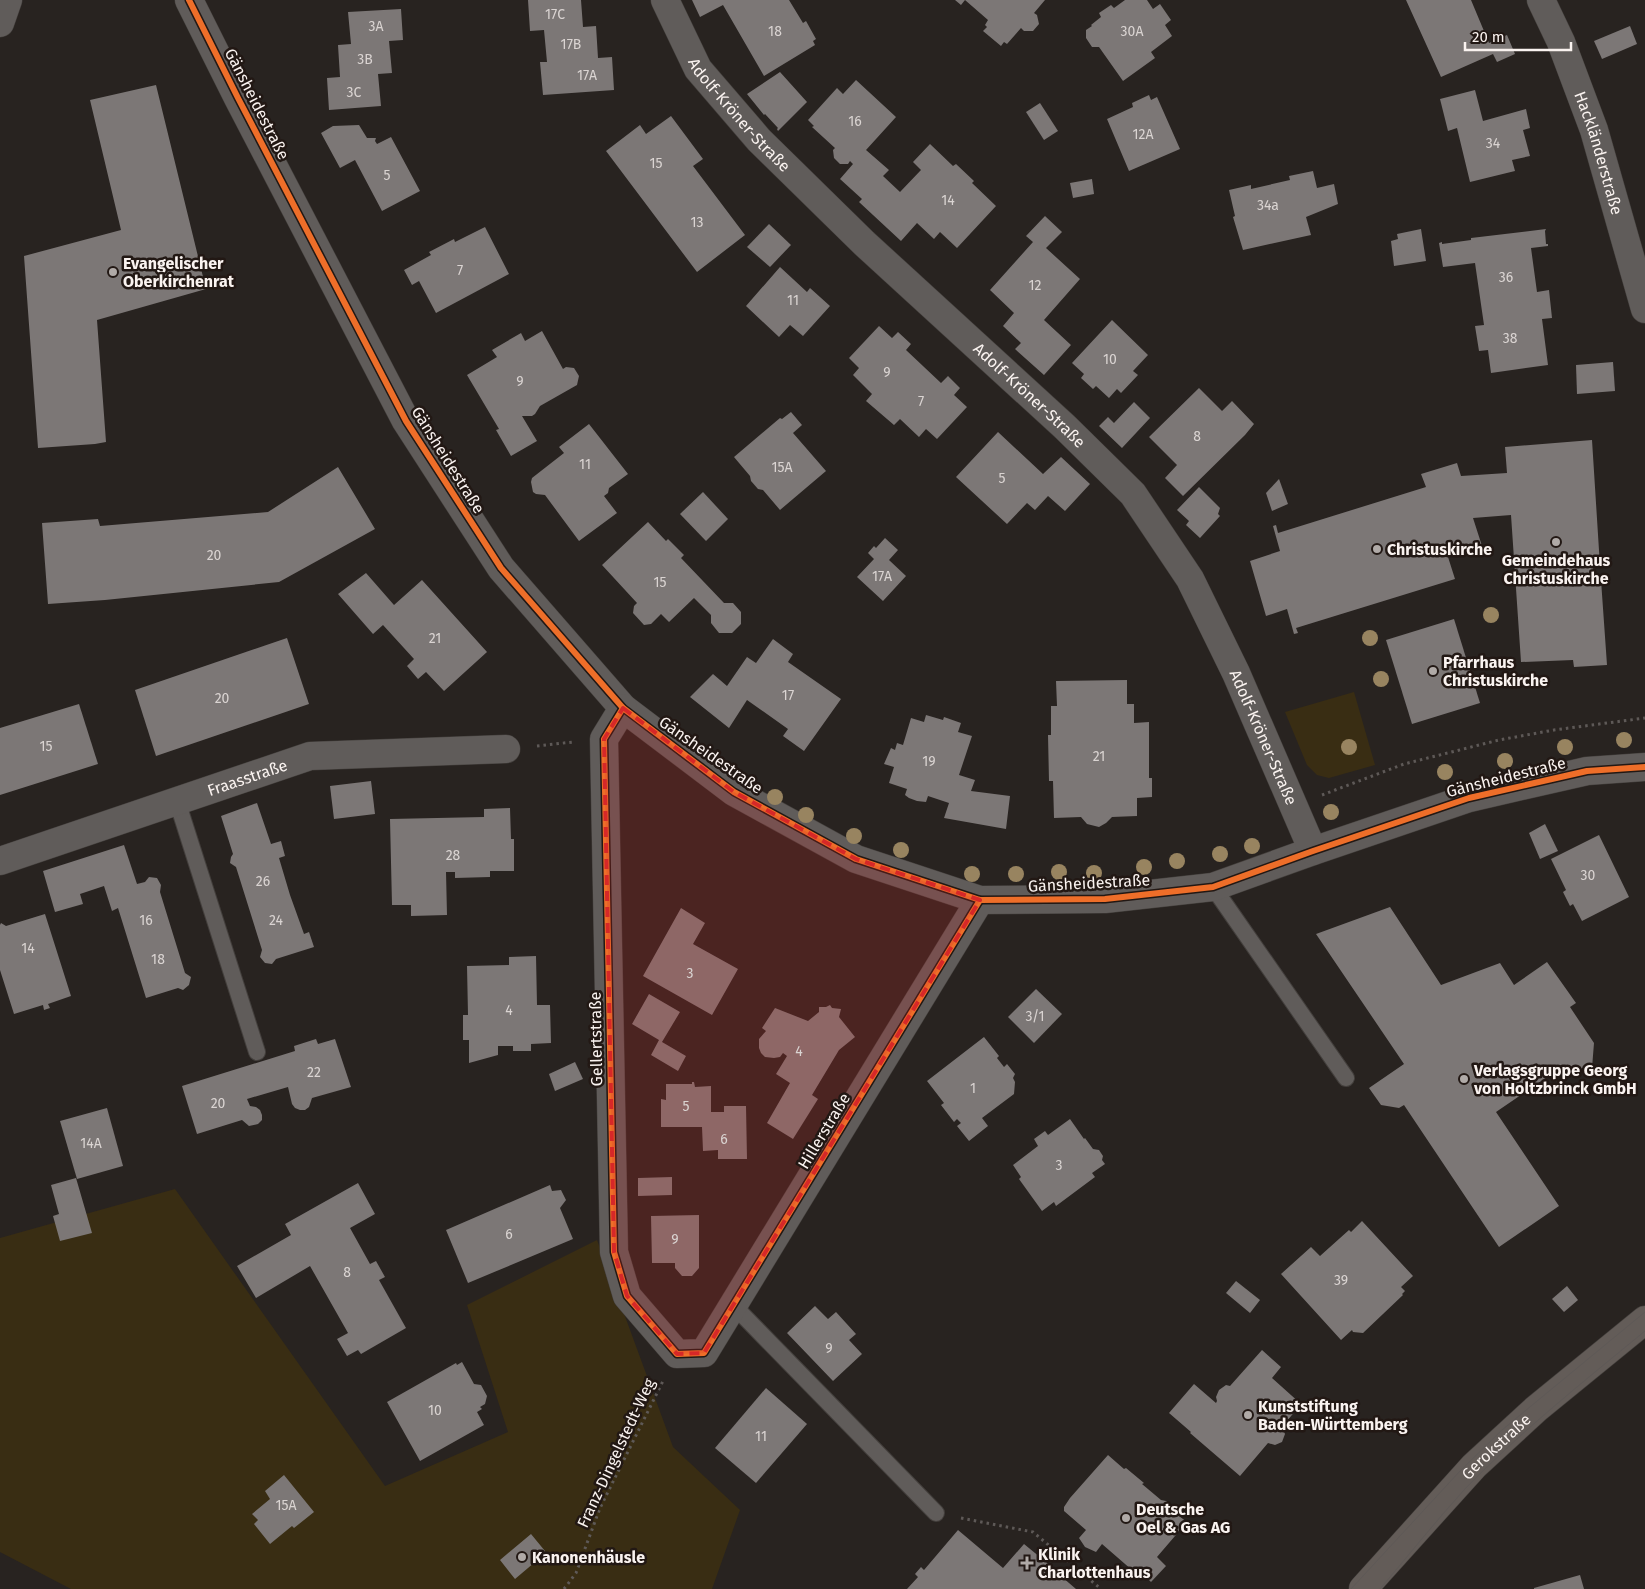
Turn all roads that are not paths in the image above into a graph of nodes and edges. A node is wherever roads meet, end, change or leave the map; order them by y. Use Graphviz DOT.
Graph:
graph roads {
  1 [pos="8,0"];
  2 [pos="189,0"];
  3 [pos="665,0"];
  4 [pos="1541,0"];
  5 [pos="0,23"];
  6 [pos="1645,309"];
  7 [pos="623,708"];
  8 [pos="506,749"];
  9 [pos="1645,767"];
  10 [pos="177,801"];
  11 [pos="1313,851"];
  12 [pos="0,861"];
  13 [pos="1213,887"];
  14 [pos="980,900"];
  15 [pos="256,1052"];
  16 [pos="1346,1078"];
  17 [pos="734,1306"];
  18 [pos="1645,1320"];
  19 [pos="677,1354"];
  20 [pos="936,1513"];
  21 [pos="1363,1589"];
  1 -- 5 [label="street"];
  2 -- 7 [label="street, Gänsheidestraße"];
  3 -- 11 [label="street, Adolf-Kröner-Straße"];
  4 -- 6 [label="street, Hackländerstraße"];
  7 -- 14 [label="street, Gänsheidestraße"];
  7 -- 19 [label="street, Gellertstraße"];
  8 -- 10 [label="street, Fraasstraße"];
  9 -- 11 [label="street, Gänsheidestraße"];
  10 -- 12 [label="street, Fraasstraße"];
  10 -- 15 [label="lane"];
  11 -- 13 [label="street, Gänsheidestraße"];
  13 -- 14 [label="street, Gänsheidestraße"];
  13 -- 16 [label="lane"];
  14 -- 17 [label="street, Hillerstraße"];
  17 -- 19 [label="street, Hillerstraße"];
  17 -- 20 [label="lane"];
  18 -- 21 [label="street, Gerokstraße"];
}
